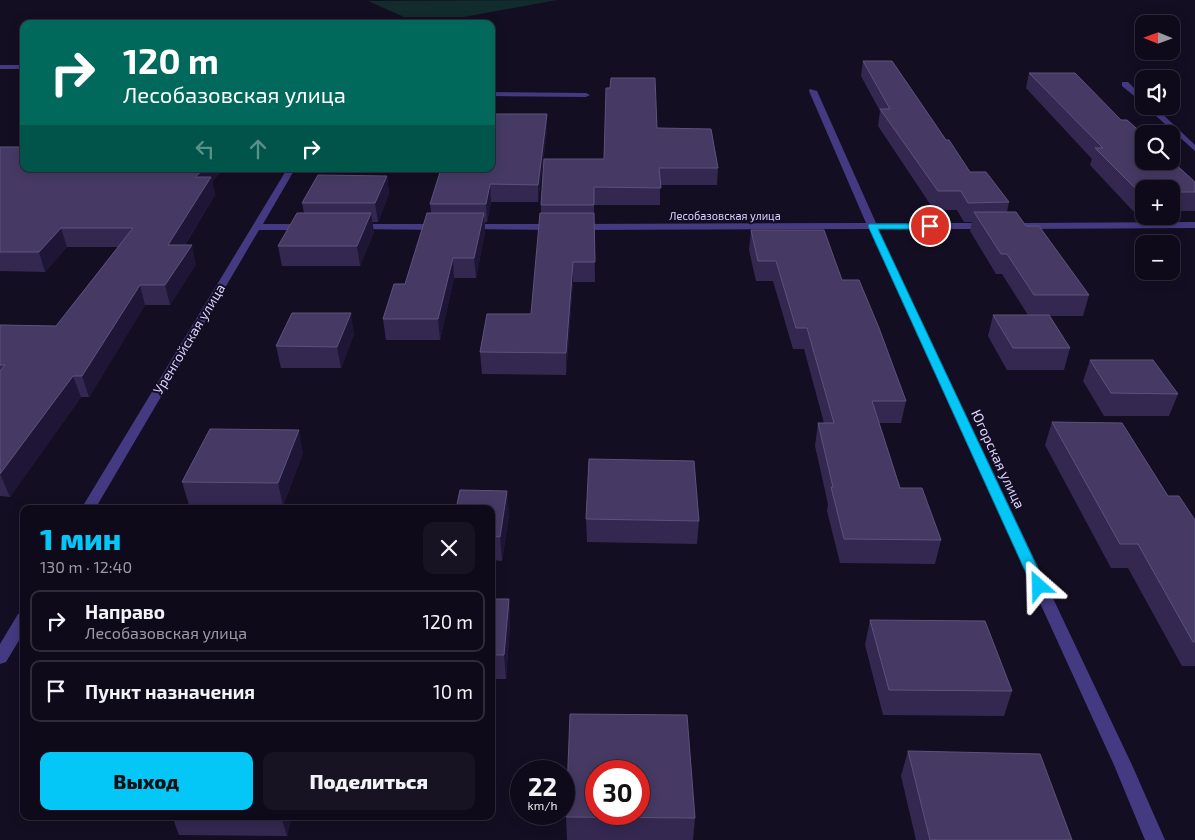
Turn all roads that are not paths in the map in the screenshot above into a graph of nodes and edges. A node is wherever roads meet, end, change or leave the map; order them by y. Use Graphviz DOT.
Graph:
graph roads {
  1 [pos="0,66"];
  2 [pos="20,67"];
  3 [pos="1125,84"];
  4 [pos="813,91"];
  5 [pos="1135,93"];
  6 [pos="495,94"];
  7 [pos="586,95"];
  8 [pos="1159,115"];
  9 [pos="1195,149"];
  10 [pos="289,172"];
  11 [pos="1195,225"];
  12 [pos="872,226"];
  13 [pos="998,226"];
  14 [pos="1017,226"];
  15 [pos="256,227"];
  16 [pos="312,227"];
  17 [pos="352,227"];
  18 [pos="90,505"];
  19 [pos="20,625"];
  20 [pos="0,658"];
  21 [pos="1155,840"];
  1 -- 2 [label="street"];
  3 -- 5 [label="street"];
  4 -- 12 [label="street, Югорская улица"];
  6 -- 7 [label="street"];
  8 -- 9 [label="street"];
  10 -- 15 [label="street, Уренгойская улица"];
  11 -- 14 [label="street"];
  12 -- 13 [label="street, Лесобазовская улица"];
  12 -- 17 [label="street, Лесобазовская улица"];
  12 -- 21 [label="street, Югорская улица"];
  15 -- 16 [label="street"];
  15 -- 18 [label="street, Уренгойская улица"];
  19 -- 20 [label="street"];
}
